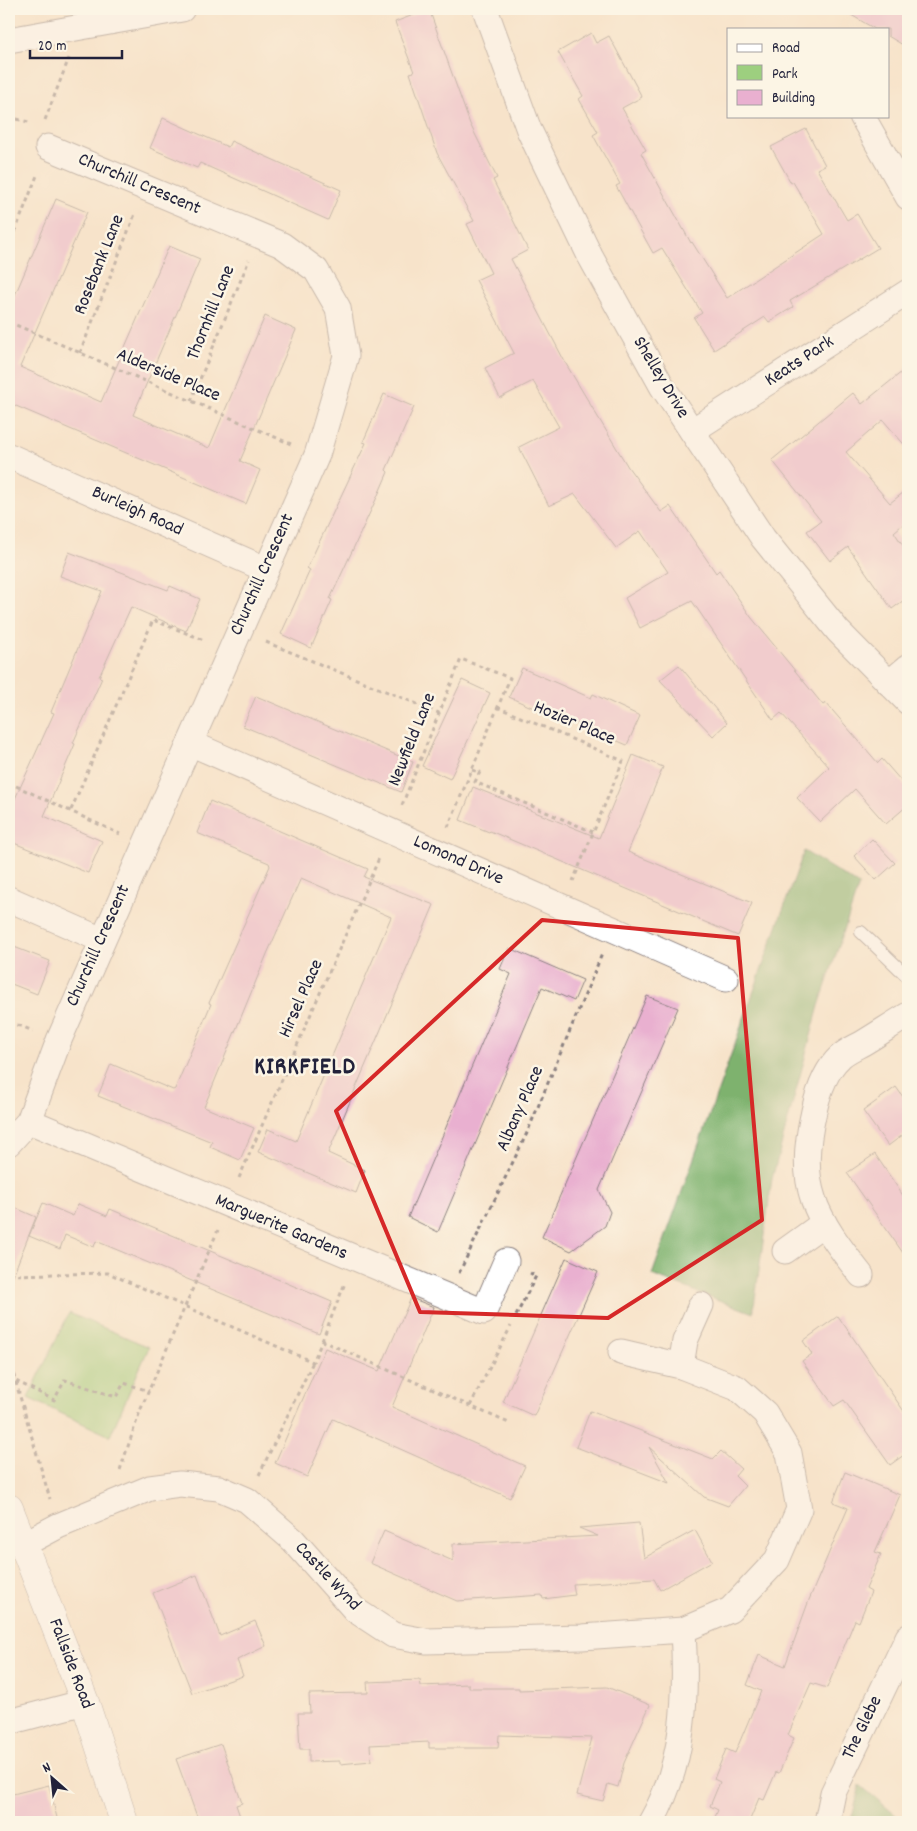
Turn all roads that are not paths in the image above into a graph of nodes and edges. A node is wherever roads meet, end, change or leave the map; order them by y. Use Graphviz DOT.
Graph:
graph roads {
  1 [pos="182,9"];
  2 [pos="485,9"];
  3 [pos="9,40"];
  4 [pos="863,118"];
  5 [pos="45,136"];
  6 [pos="908,197"];
  7 [pos="908,292"];
  8 [pos="692,431"];
  9 [pos="9,456"];
  10 [pos="265,569"];
  11 [pos="908,667"];
  12 [pos="889,683"];
  13 [pos="908,702"];
  14 [pos="190,743"];
  15 [pos="9,899"];
  16 [pos="861,932"];
  17 [pos="102,940"];
  18 [pos="908,977"];
  19 [pos="726,979"];
  20 [pos="908,1015"];
  21 [pos="28,1121"];
  22 [pos="9,1143"];
  23 [pos="824,1223"];
  24 [pos="785,1251"];
  25 [pos="506,1261"];
  26 [pos="861,1275"];
  27 [pos="701,1304"];
  28 [pos="621,1352"];
  29 [pos="681,1366"];
  30 [pos="9,1508"];
  31 [pos="24,1544"];
  32 [pos="683,1630"];
  33 [pos="908,1637"];
  34 [pos="85,1702"];
  35 [pos="9,1722"];
  36 [pos="124,1822"];
  37 [pos="651,1822"];
  38 [pos="827,1822"];
  1 -- 3 [label="street"];
  2 -- 8 [label="street, Shelley Drive"];
  4 -- 6 [label="street"];
  5 -- 10 [label="street, Churchill Crescent"];
  7 -- 8 [label="street, Keats Park"];
  8 -- 12 [label="street, Shelley Drive"];
  9 -- 10 [label="street, Burleigh Road"];
  10 -- 14 [label="street, Churchill Crescent"];
  11 -- 12 [label="street"];
  12 -- 13 [label="street, Shelley Drive"];
  14 -- 17 [label="street, Churchill Crescent"];
  14 -- 19 [label="street, Lomond Drive"];
  15 -- 17 [label="street"];
  16 -- 18 [label="lane"];
  17 -- 21 [label="street, Churchill Crescent"];
  20 -- 23 [label="street"];
  21 -- 22 [label="street, Churchill Crescent"];
  21 -- 25 [label="street, Marguerite Gardens"];
  23 -- 24 [label="street"];
  23 -- 26 [label="street"];
  27 -- 29 [label="street"];
  28 -- 29 [label="street, Castle Wynd"];
  29 -- 32 [label="street, Castle Wynd"];
  30 -- 31 [label="street, Fallside Road"];
  31 -- 32 [label="street, Castle Wynd"];
  31 -- 34 [label="street, Fallside Road"];
  32 -- 37 [label="street"];
  33 -- 38 [label="street, The Glebe"];
  34 -- 35 [label="street"];
  34 -- 36 [label="street, Fallside Road"];
}
